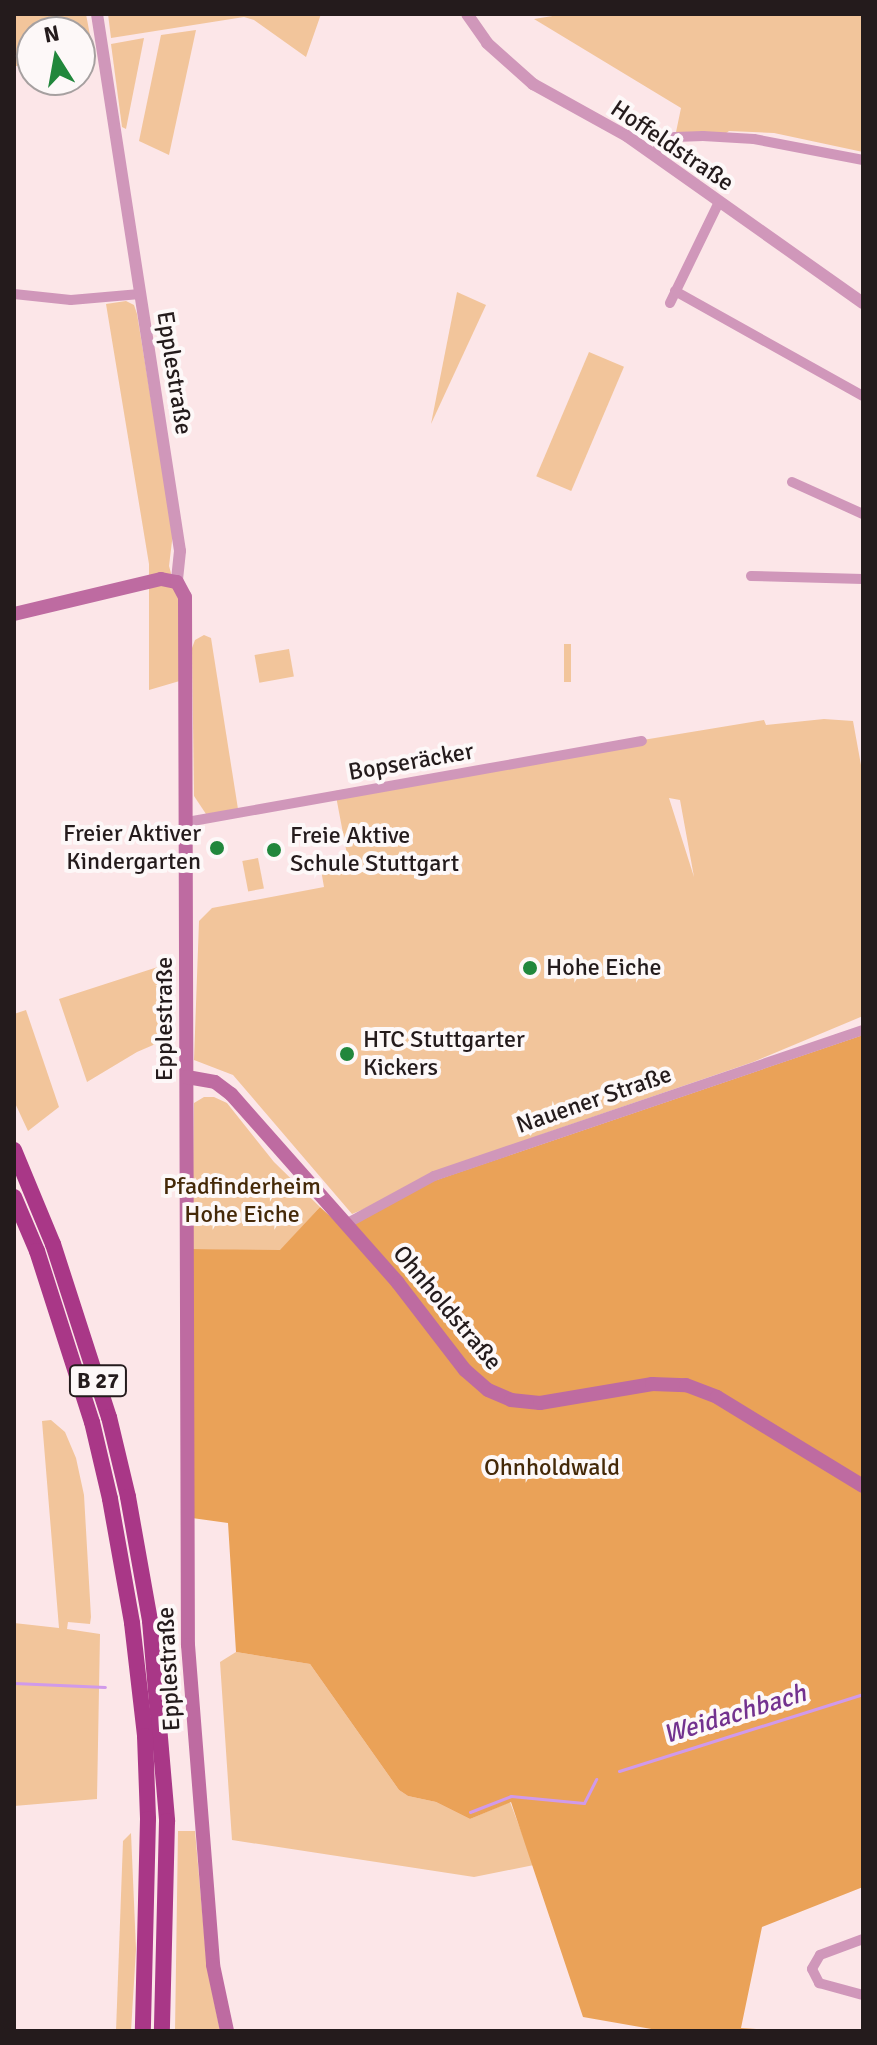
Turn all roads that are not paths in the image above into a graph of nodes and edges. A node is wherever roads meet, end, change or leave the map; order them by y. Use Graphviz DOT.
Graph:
graph roads {
  1 [pos="97,14"];
  2 [pos="467,14"];
  3 [pos="654,155"];
  4 [pos="863,160"];
  5 [pos="718,204"];
  6 [pos="675,291"];
  7 [pos="14,294"];
  8 [pos="140,294"];
  9 [pos="670,303"];
  10 [pos="863,303"];
  11 [pos="863,396"];
  12 [pos="792,482"];
  13 [pos="863,514"];
  14 [pos="751,576"];
  15 [pos="863,579"];
  16 [pos="177,582"];
  17 [pos="14,610"];
  18 [pos="642,741"];
  19 [pos="187,822"];
  20 [pos="863,1030"];
  21 [pos="187,1077"];
  22 [pos="14,1150"];
  23 [pos="14,1197"];
  24 [pos="346,1224"];
  25 [pos="863,1486"];
  26 [pos="863,1939"];
  27 [pos="863,1995"];
  28 [pos="143,2031"];
  29 [pos="162,2031"];
  30 [pos="227,2031"];
  1 -- 8 [label="street, Epplestraße"];
  2 -- 3 [label="street, Hoffeldstraße"];
  3 -- 4 [label="street"];
  3 -- 5 [label="street, Hoffeldstraße"];
  5 -- 6 [label="street"];
  5 -- 10 [label="street, Hoffeldstraße"];
  6 -- 9 [label="street"];
  6 -- 11 [label="street"];
  7 -- 8 [label="street"];
  8 -- 16 [label="street, Epplestraße"];
  12 -- 13 [label="street"];
  14 -- 15 [label="street"];
  16 -- 17 [label="main road"];
  16 -- 19 [label="main road, Epplestraße"];
  18 -- 19 [label="street, Bopseräcker"];
  19 -- 21 [label="main road, Epplestraße"];
  20 -- 24 [label="street, Nauener Straße"];
  21 -- 24 [label="main road, Ohnholdstraße"];
  21 -- 30 [label="main road, Epplestraße"];
  22 -- 29 [label="highway, B 27"];
  23 -- 28 [label="highway, B 27"];
  24 -- 25 [label="main road, Ohnholdstraße"];
  26 -- 27 [label="street"];
}
